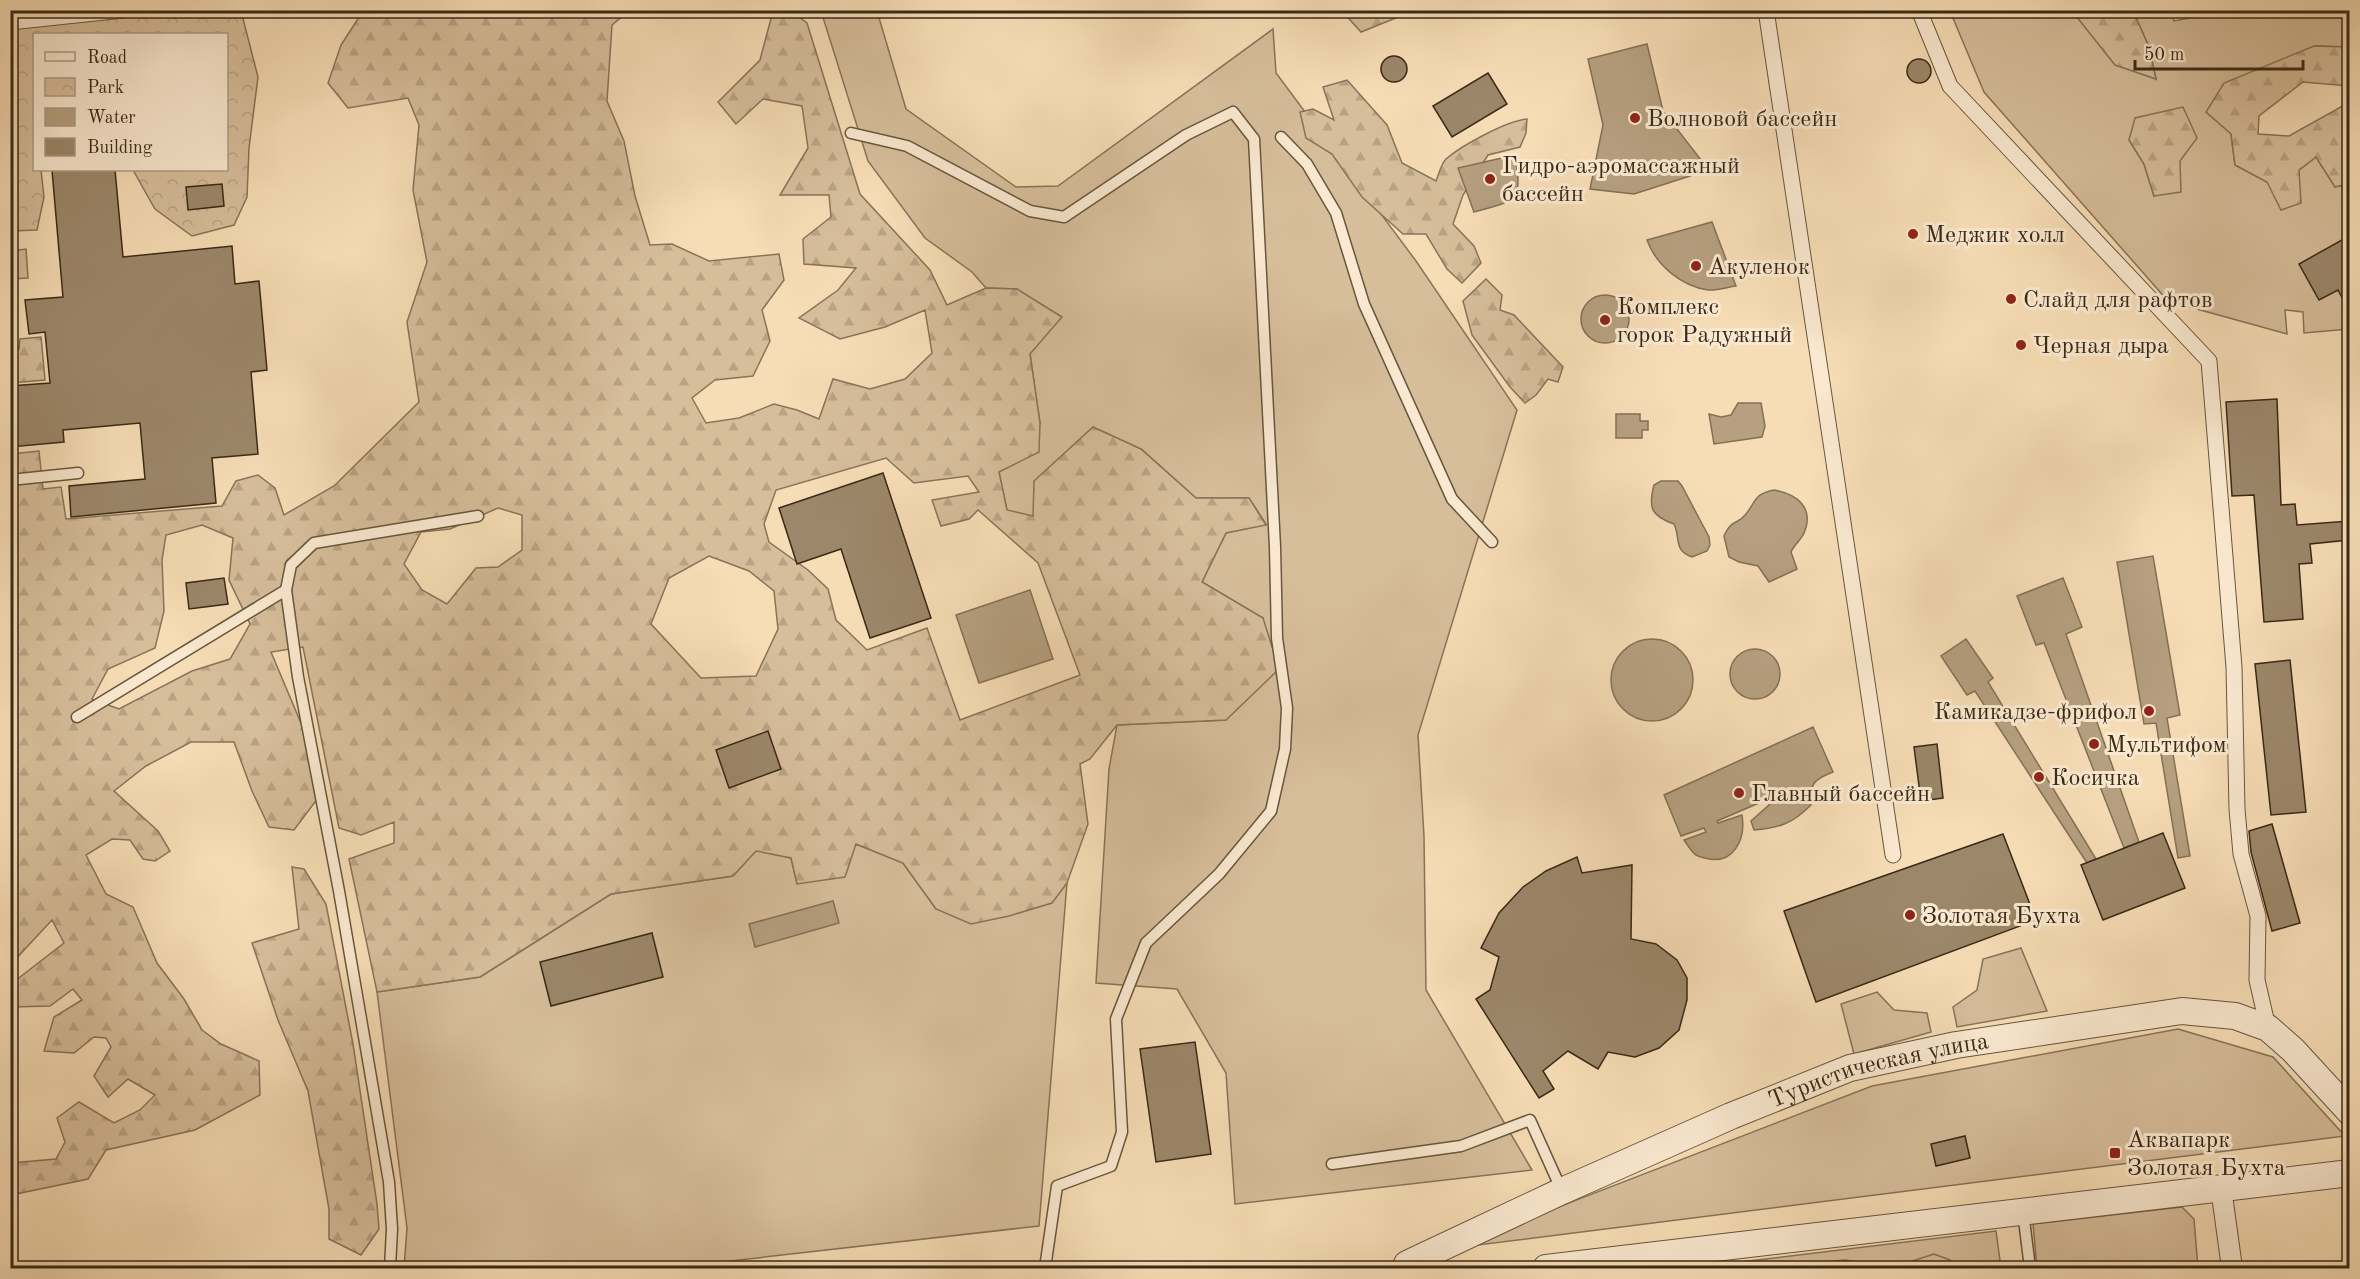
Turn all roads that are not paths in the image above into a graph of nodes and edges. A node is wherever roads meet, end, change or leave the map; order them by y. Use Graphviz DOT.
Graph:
graph roads {
  1 [pos="123,10"];
  2 [pos="1766,10"];
  3 [pos="1919,10"];
  4 [pos="10,22"];
  5 [pos="851,134"];
  6 [pos="1281,136"];
  7 [pos="78,473"];
  8 [pos="10,480"];
  9 [pos="478,516"];
  10 [pos="1491,542"];
  11 [pos="286,590"];
  12 [pos="77,717"];
  13 [pos="1893,855"];
  14 [pos="2268,1028"];
  15 [pos="2349,1112"];
  16 [pos="1332,1164"];
  17 [pos="2349,1173"];
  18 [pos="2221,1188"];
  19 [pos="1562,1191"];
  20 [pos="2024,1212"];
  21 [pos="1628,1264"];
  22 [pos="390,1269"];
  23 [pos="1045,1269"];
  24 [pos="1405,1269"];
  25 [pos="1546,1269"];
  26 [pos="2030,1269"];
  27 [pos="2232,1269"];
  1 -- 4 [label="street"];
  2 -- 13 [label="street"];
  3 -- 14 [label="street"];
  5 -- 23 [label="lane"];
  6 -- 10 [label="lane"];
  7 -- 8 [label="lane"];
  9 -- 11 [label="lane"];
  11 -- 12 [label="lane"];
  11 -- 22 [label="lane"];
  14 -- 15 [label="street, Туристическая улица"];
  14 -- 19 [label="street, Туристическая улица"];
  16 -- 19 [label="lane"];
  17 -- 18 [label="street"];
  18 -- 20 [label="street"];
  18 -- 27 [label="street"];
  19 -- 24 [label="street, Туристическая улица"];
  20 -- 21 [label="street"];
  20 -- 26 [label="lane"];
  21 -- 25 [label="street"];
}
